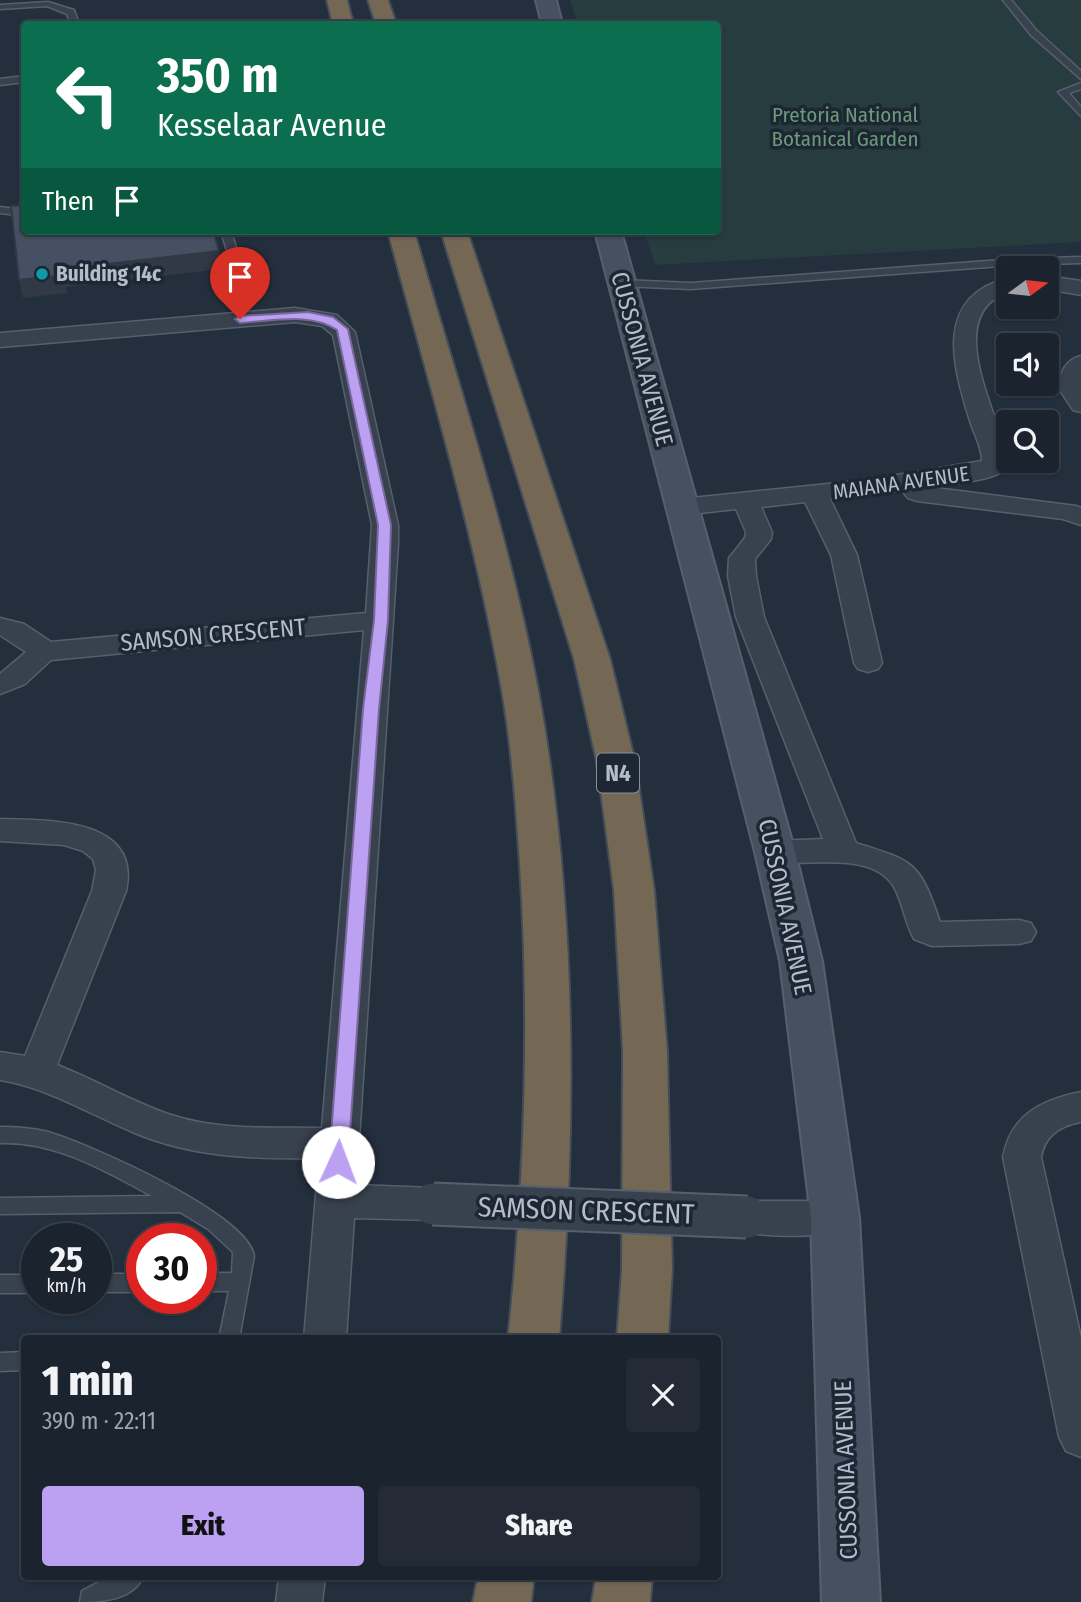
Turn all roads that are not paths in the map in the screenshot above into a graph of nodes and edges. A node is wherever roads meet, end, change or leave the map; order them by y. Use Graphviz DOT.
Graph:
graph roads {
  1 [pos="337,0"];
  2 [pos="378,0"];
  3 [pos="546,0"];
  4 [pos="1007,0"];
  5 [pos="0,7"];
  6 [pos="74,21"];
  7 [pos="342,21"];
  8 [pos="385,21"];
  9 [pos="551,21"];
  10 [pos="1081,76"];
  11 [pos="21,79"];
  12 [pos="0,82"];
  13 [pos="1081,86"];
  14 [pos="1081,113"];
  15 [pos="0,210"];
  16 [pos="21,212"];
  17 [pos="227,235"];
  18 [pos="402,235"];
  19 [pos="455,235"];
  20 [pos="609,235"];
  21 [pos="1081,260"];
  22 [pos="236,264"];
  23 [pos="621,283"];
  24 [pos="1059,284"];
  25 [pos="1081,288"];
  26 [pos="996,291"];
  27 [pos="0,340"];
  28 [pos="1081,363"];
  29 [pos="1081,405"];
  30 [pos="867,488"];
  31 [pos="815,495"];
  32 [pos="746,501"];
  33 [pos="682,507"];
  34 [pos="1081,517"];
  35 [pos="381,620"];
  36 [pos="0,626"];
  37 [pos="44,650"];
  38 [pos="869,663"];
  39 [pos="0,685"];
  40 [pos="0,830"];
  41 [pos="843,850"];
  42 [pos="775,852"];
  43 [pos="1019,932"];
  44 [pos="0,1066"];
  45 [pos="36,1073"];
  46 [pos="1081,1107"];
  47 [pos="0,1135"];
  48 [pos="339,1143"];
  49 [pos="337,1201"];
  50 [pos="181,1204"];
  51 [pos="0,1206"];
  52 [pos="835,1217"];
  53 [pos="217,1282"];
  54 [pos="239,1282"];
  55 [pos="0,1284"];
  56 [pos="21,1284"];
  57 [pos="230,1335"];
  58 [pos="324,1335"];
  59 [pos="533,1335"];
  60 [pos="642,1335"];
  61 [pos="21,1361"];
  62 [pos="0,1362"];
  63 [pos="1081,1437"];
  64 [pos="125,1580"];
  65 [pos="302,1580"];
  66 [pos="506,1580"];
  67 [pos="624,1580"];
  68 [pos="90,1599"];
  69 [pos="299,1602"];
  70 [pos="502,1602"];
  71 [pos="621,1602"];
  72 [pos="851,1602"];
  1 -- 7 [label="highway"];
  2 -- 8 [label="highway"];
  3 -- 9 [label="main road"];
  4 -- 10 [label="lane"];
  5 -- 6 [label="lane"];
  11 -- 12 [label="lane"];
  13 -- 14 [label="lane"];
  15 -- 16 [label="lane"];
  17 -- 22 [label="lane"];
  18 -- 59 [label="highway"];
  19 -- 60 [label="highway, N4"];
  20 -- 23 [label="main road, CUSSONIA AVENUE"];
  21 -- 23 [label="lane"];
  23 -- 33 [label="main road, CUSSONIA AVENUE"];
  24 -- 25 [label="street"];
  26 -- 30 [label="street, MAIANA AVENUE"];
  27 -- 35 [label="street"];
  28 -- 29 [label="street"];
  30 -- 31 [label="street, MAIANA AVENUE"];
  30 -- 34 [label="street"];
  31 -- 32 [label="street, MAIANA AVENUE"];
  31 -- 38 [label="street"];
  32 -- 33 [label="street, MAIANA AVENUE"];
  32 -- 41 [label="street"];
  33 -- 42 [label="main road, CUSSONIA AVENUE"];
  35 -- 37 [label="street, SAMSON CRESCENT"];
  35 -- 48 [label="street"];
  36 -- 37 [label="street"];
  37 -- 39 [label="street"];
  40 -- 45 [label="street"];
  41 -- 42 [label="street"];
  41 -- 43 [label="street"];
  42 -- 52 [label="main road, CUSSONIA AVENUE"];
  44 -- 45 [label="street"];
  45 -- 48 [label="street"];
  46 -- 63 [label="street"];
  47 -- 50 [label="lane"];
  48 -- 49 [label="street"];
  49 -- 52 [label="street, SAMSON CRESCENT, bridge"];
  49 -- 58 [label="street"];
  50 -- 51 [label="lane"];
  50 -- 54 [label="lane"];
  52 -- 72 [label="main road, CUSSONIA AVENUE"];
  53 -- 54 [label="lane"];
  54 -- 57 [label="lane"];
  55 -- 56 [label="lane"];
  61 -- 62 [label="lane"];
  64 -- 68 [label="lane"];
  65 -- 69 [label="street"];
  66 -- 70 [label="highway"];
  67 -- 71 [label="highway"];
}
